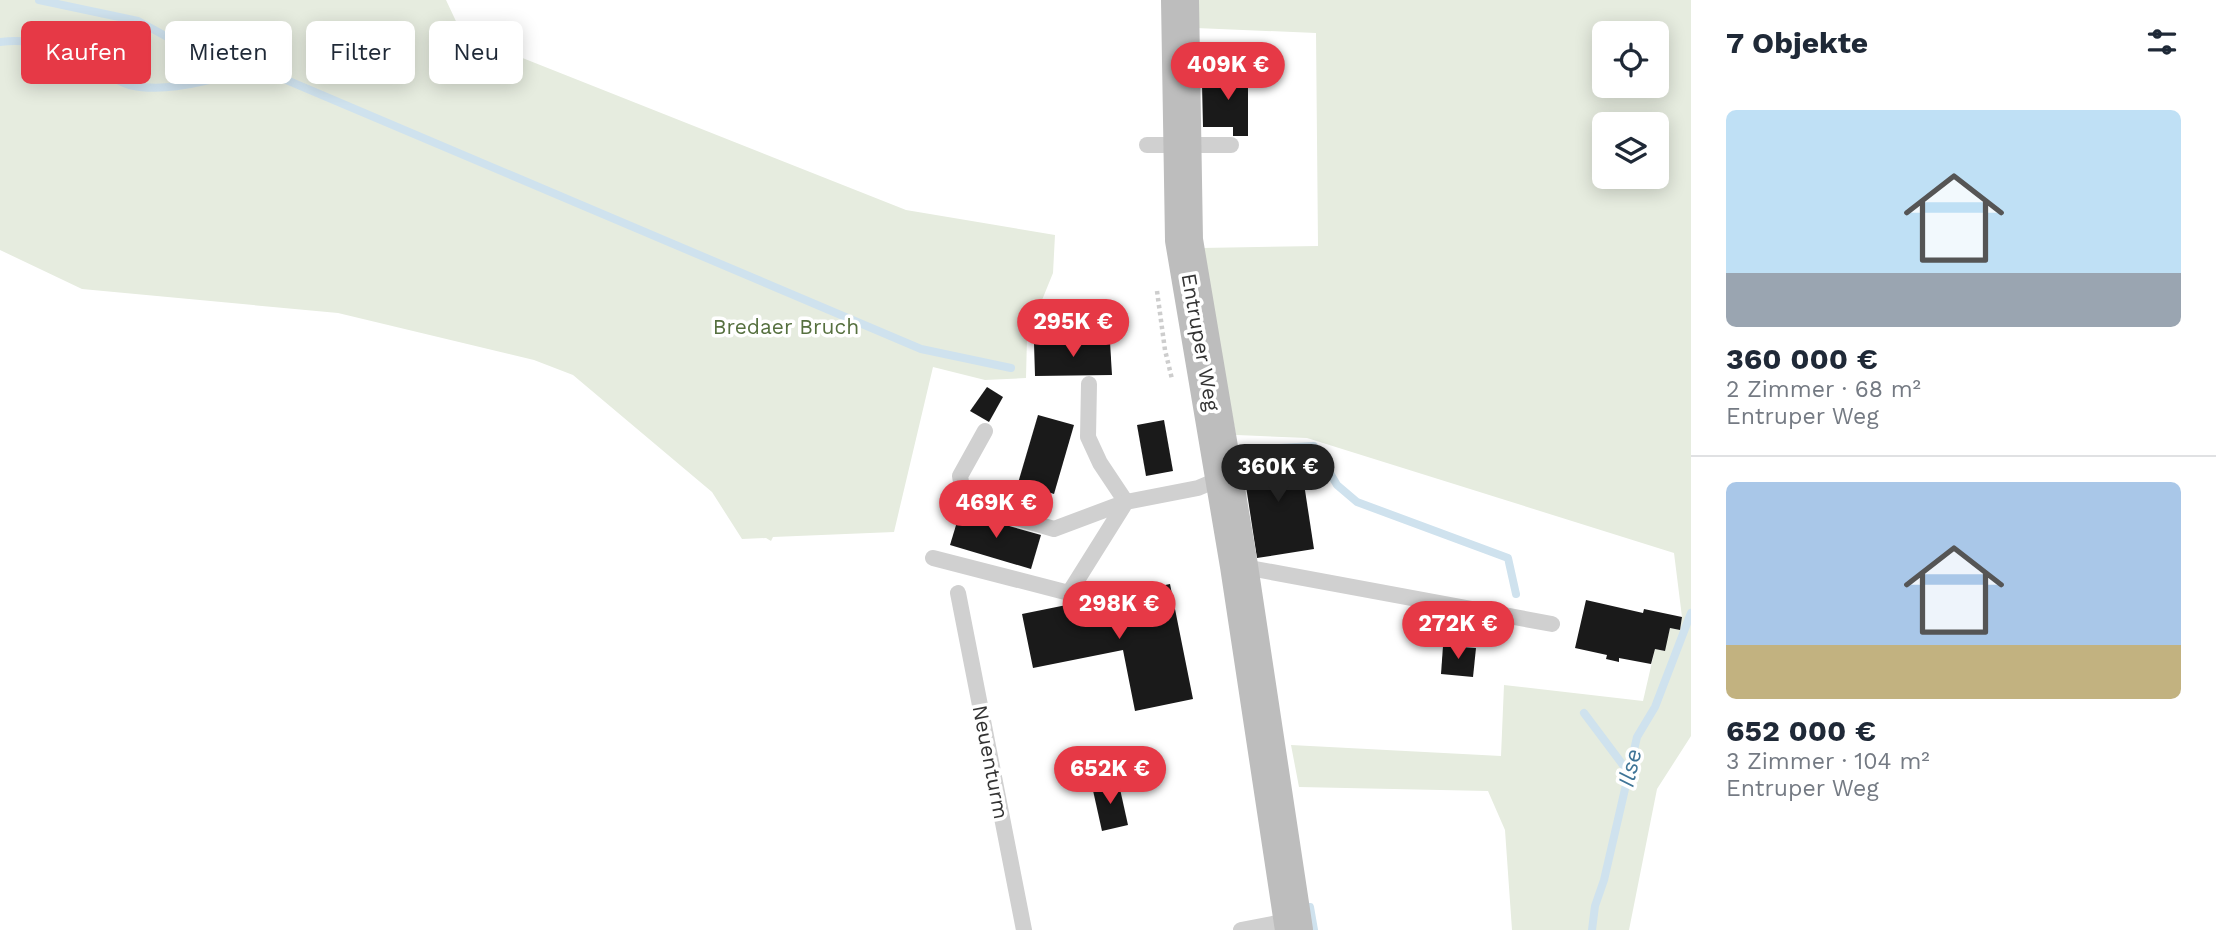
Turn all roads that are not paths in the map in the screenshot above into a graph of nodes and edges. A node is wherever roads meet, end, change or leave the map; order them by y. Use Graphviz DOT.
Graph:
graph roads {
  1 [pos="1180,0"];
  2 [pos="1165,145"];
  3 [pos="1231,145"];
  4 [pos="1089,384"];
  5 [pos="985,430"];
  6 [pos="1224,477"];
  7 [pos="1126,502"];
  8 [pos="933,558"];
  9 [pos="1239,566"];
  10 [pos="958,593"];
  11 [pos="1552,624"];
  12 [pos="1294,925"];
  13 [pos="1024,930"];
  14 [pos="1241,930"];
  1 -- 2 [label="main road, Entruper Weg"];
  2 -- 3 [label="lane"];
  2 -- 6 [label="main road, Entruper Weg"];
  4 -- 7 [label="lane"];
  5 -- 7 [label="lane"];
  6 -- 7 [label="lane"];
  6 -- 9 [label="main road, Entruper Weg"];
  7 -- 8 [label="lane"];
  9 -- 11 [label="lane"];
  9 -- 12 [label="main road, Entruper Weg"];
  10 -- 13 [label="lane, Neuenturm"];
  12 -- 14 [label="lane"];
}
